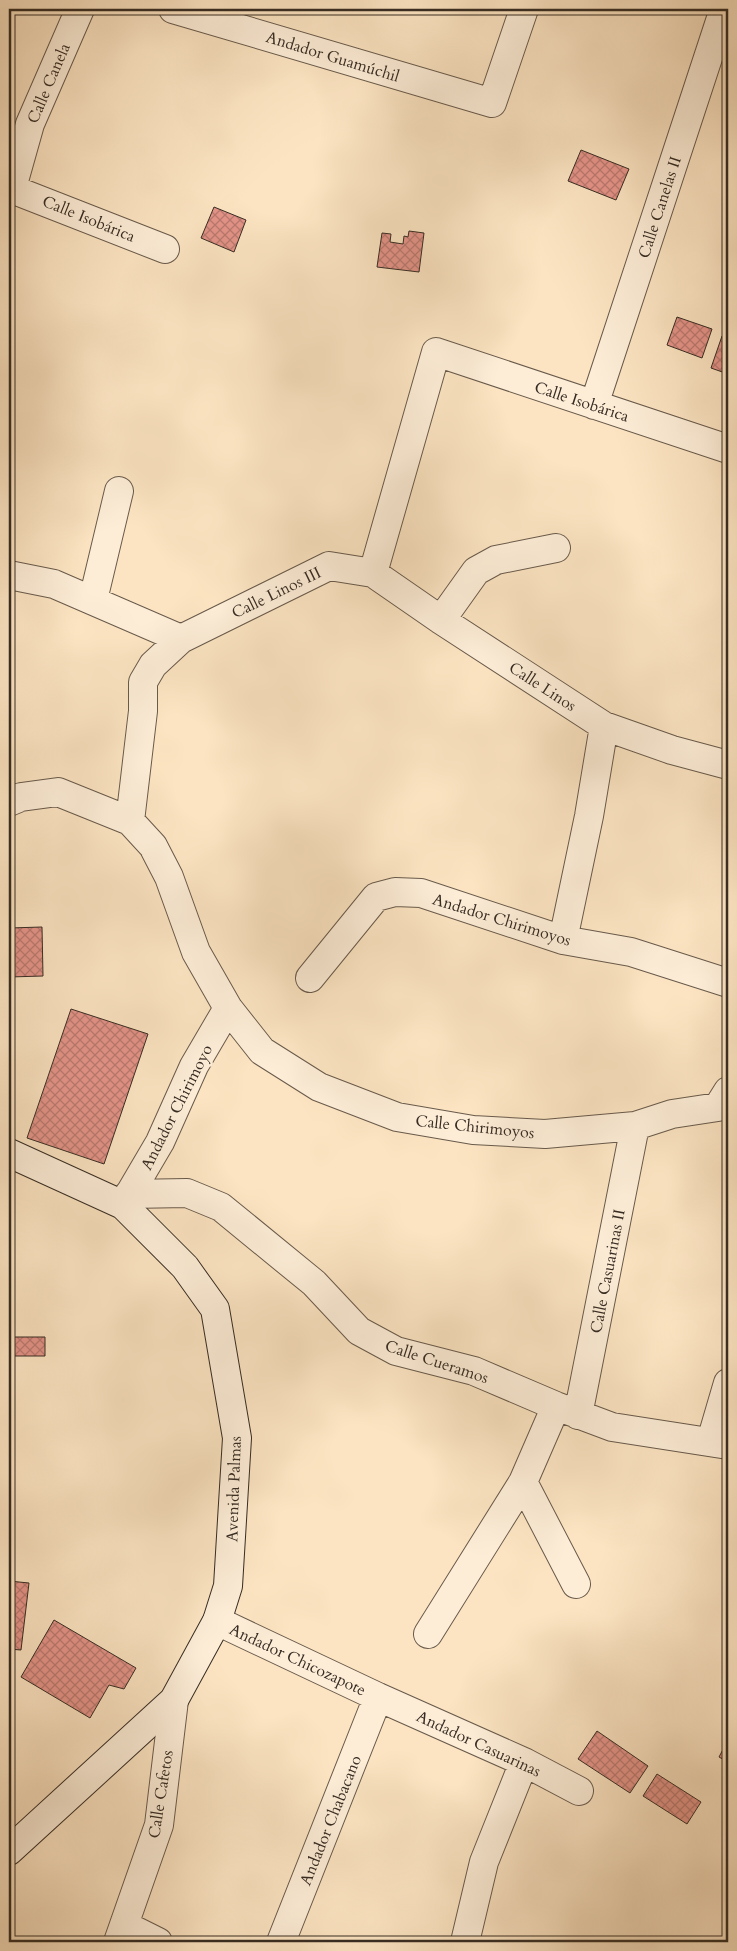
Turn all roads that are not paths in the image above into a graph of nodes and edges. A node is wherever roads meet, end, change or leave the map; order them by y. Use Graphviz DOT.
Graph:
graph roads {
  1 [pos="80,9"];
  2 [pos="173,9"];
  3 [pos="524,9"];
  4 [pos="724,9"];
  5 [pos="11,188"];
  6 [pos="165,249"];
  7 [pos="594,405"];
  8 [pos="728,449"];
  9 [pos="119,491"];
  10 [pos="556,548"];
  11 [pos="373,573"];
  12 [pos="9,574"];
  13 [pos="93,600"];
  14 [pos="441,620"];
  15 [pos="181,639"];
  16 [pos="604,726"];
  17 [pos="728,765"];
  18 [pos="9,802"];
  19 [pos="130,821"];
  20 [pos="562,940"];
  21 [pos="310,978"];
  22 [pos="728,982"];
  23 [pos="228,1008"];
  24 [pos="725,1103"];
  25 [pos="635,1126"];
  26 [pos="9,1153"];
  27 [pos="126,1200"];
  28 [pos="728,1383"];
  29 [pos="567,1411"];
  30 [pos="720,1443"];
  31 [pos="523,1482"];
  32 [pos="576,1584"];
  33 [pos="217,1621"];
  34 [pos="428,1634"];
  35 [pos="378,1697"];
  36 [pos="174,1700"];
  37 [pos="524,1762"];
  38 [pos="579,1791"];
  39 [pos="9,1851"];
  40 [pos="121,1934"];
  41 [pos="158,1942"];
  42 [pos="281,1942"];
  43 [pos="465,1942"];
  1 -- 5 [label="street, Calle Canela"];
  2 -- 3 [label="street, Andador Guamúchil"];
  4 -- 7 [label="street, Calle Canelas II"];
  5 -- 6 [label="street, Calle Isobárica"];
  7 -- 8 [label="street, Calle Isobárica"];
  7 -- 11 [label="street, Calle Isobárica"];
  9 -- 13 [label="street"];
  10 -- 14 [label="street"];
  11 -- 14 [label="street, Calle Linos"];
  11 -- 15 [label="street, Calle Linos III"];
  12 -- 13 [label="street"];
  13 -- 15 [label="street"];
  14 -- 16 [label="street, Calle Linos"];
  15 -- 19 [label="street, Calle Linos III"];
  16 -- 17 [label="street, Calle Linos"];
  16 -- 20 [label="street"];
  18 -- 19 [label="street, Calle Chirimoyos"];
  19 -- 23 [label="street, Calle Chirimoyos"];
  20 -- 21 [label="street, Andador Chirimoyos"];
  20 -- 22 [label="street, Andador Chirimoyos"];
  23 -- 25 [label="street, Calle Chirimoyos"];
  23 -- 27 [label="street, Andador Chirimoyo"];
  24 -- 25 [label="street, Calle Chirimoyos"];
  25 -- 29 [label="street, Calle Casuarinas II"];
  26 -- 27 [label="street, Avenida Palmas"];
  27 -- 29 [label="street, Calle Cueramos"];
  27 -- 33 [label="street, Avenida Palmas"];
  28 -- 30 [label="street"];
  29 -- 30 [label="street, Calle Cueramos"];
  29 -- 31 [label="street, Calle Casuarinas II"];
  31 -- 32 [label="street"];
  31 -- 34 [label="street, Calle Casuarinas II"];
  33 -- 35 [label="street, Andador Chicozapote"];
  33 -- 36 [label="street, Avenida Palmas"];
  35 -- 37 [label="street, Andador Casuarinas"];
  35 -- 42 [label="street, Andador Chabacano"];
  36 -- 39 [label="street, Avenida Palmas"];
  36 -- 40 [label="street, Calle Cafetos"];
  37 -- 38 [label="street, Andador Casuarinas"];
  37 -- 43 [label="street"];
  40 -- 41 [label="street"];
}
